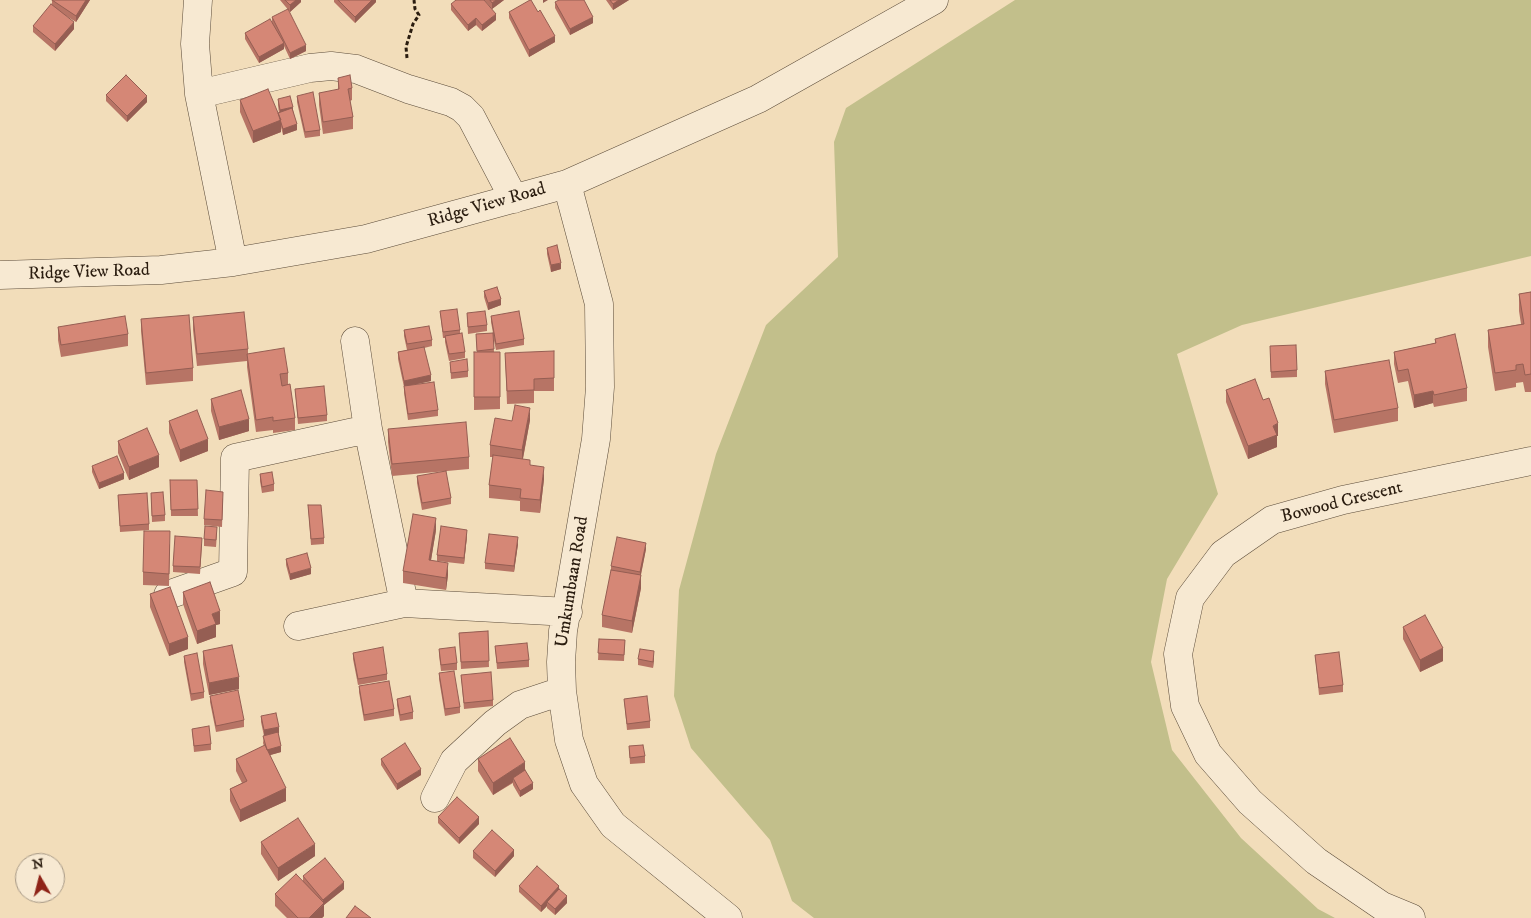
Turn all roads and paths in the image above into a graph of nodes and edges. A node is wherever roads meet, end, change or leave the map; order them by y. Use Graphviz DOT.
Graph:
graph roads {
  1 [pos="198,0"];
  2 [pos="414,0"];
  3 [pos="934,0"];
  4 [pos="408,89"];
  5 [pos="199,94"];
  6 [pos="568,184"];
  7 [pos="514,199"];
  8 [pos="233,262"];
  9 [pos="4,275"];
  10 [pos="355,341"];
  11 [pos="368,429"];
  12 [pos="1531,461"];
  13 [pos="168,596"];
  14 [pos="404,603"];
  15 [pos="568,612"];
  16 [pos="298,626"];
  17 [pos="562,691"];
  18 [pos="435,798"];
  19 [pos="728,918"];
  20 [pos="1411,918"];
  1 -- 5 [label="street"];
  2 -- 4 [label="path"];
  3 -- 6 [label="street, Ridge View Road"];
  4 -- 5 [label="street"];
  4 -- 7 [label="street"];
  5 -- 8 [label="street"];
  6 -- 7 [label="street, Ridge View Road"];
  6 -- 15 [label="street, Umkumbaan Road"];
  7 -- 8 [label="street, Ridge View Road"];
  8 -- 9 [label="street, Ridge View Road"];
  10 -- 11 [label="street"];
  11 -- 13 [label="street"];
  11 -- 14 [label="street"];
  12 -- 20 [label="street, Bowood Crescent"];
  14 -- 15 [label="street"];
  14 -- 16 [label="street"];
  15 -- 17 [label="street, Umkumbaan Road"];
  17 -- 18 [label="street"];
  17 -- 19 [label="street, Umkumbaan Road"];
}
